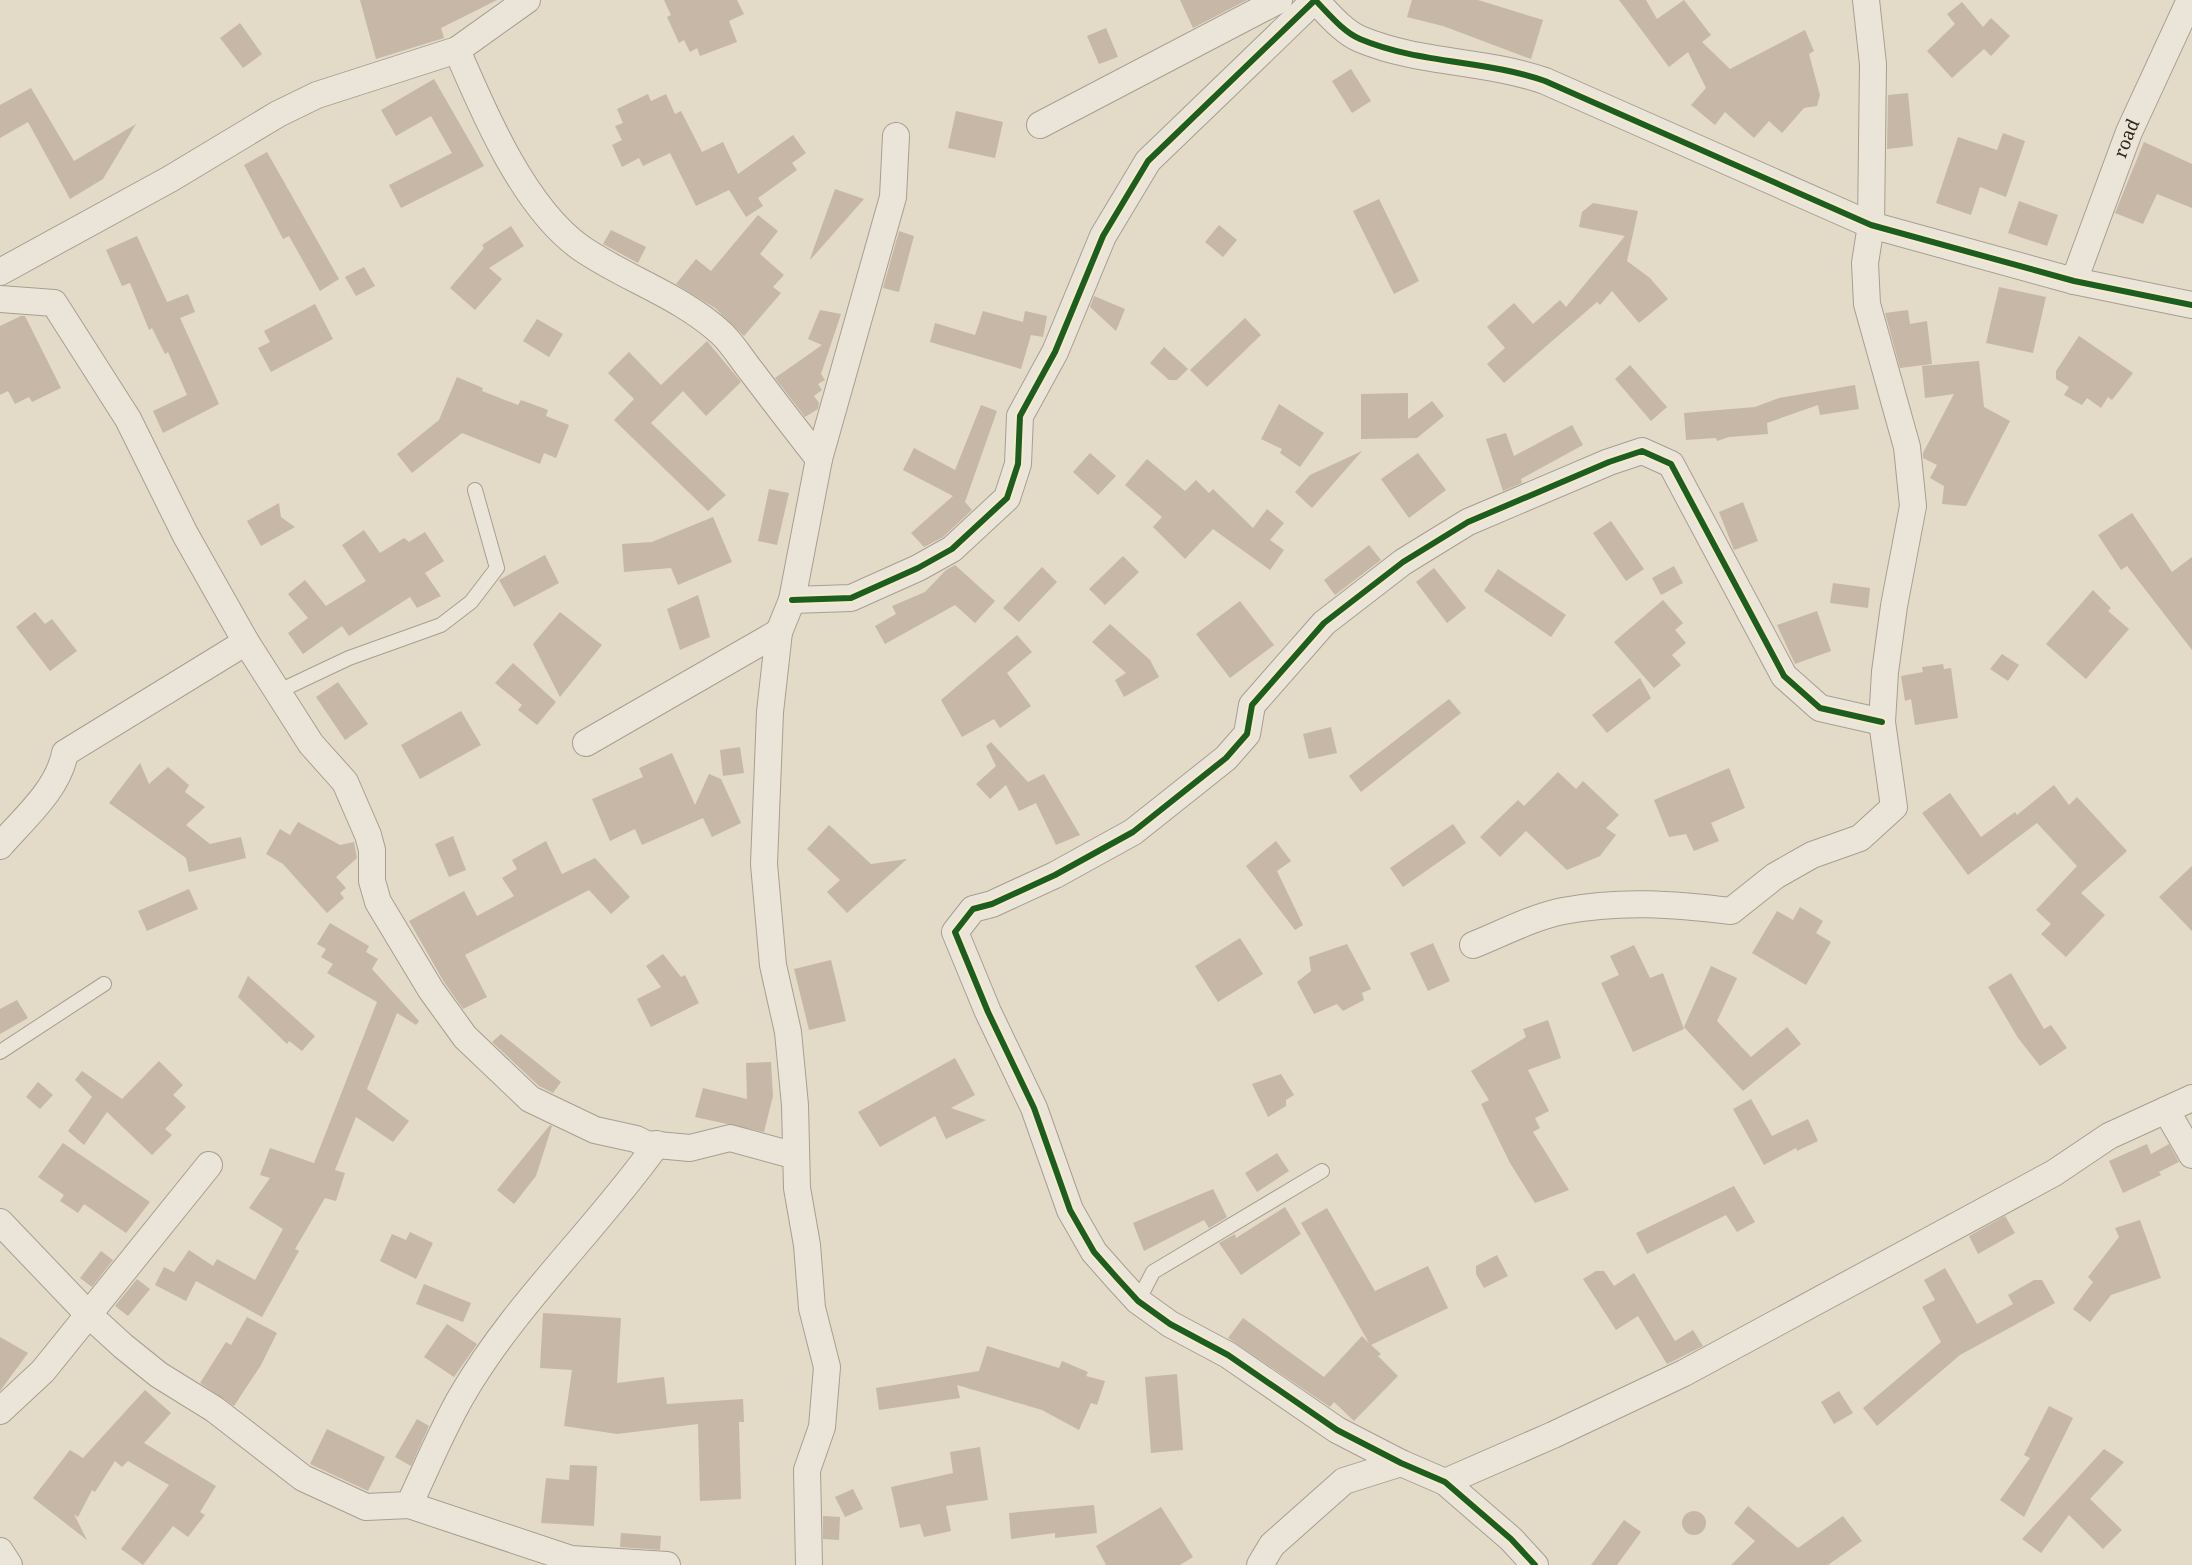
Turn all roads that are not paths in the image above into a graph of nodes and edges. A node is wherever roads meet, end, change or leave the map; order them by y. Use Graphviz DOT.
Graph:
graph roads {
  1 [pos="527,0"];
  2 [pos="1279,0"];
  3 [pos="1866,0"];
  4 [pos="2190,0"];
  5 [pos="458,50"];
  6 [pos="1041,125"];
  7 [pos="896,136"];
  8 [pos="1871,225"];
  9 [pos="0,272"];
  10 [pos="2074,281"];
  11 [pos="0,299"];
  12 [pos="2192,305"];
  13 [pos="819,459"];
  14 [pos="476,490"];
  15 [pos="792,600"];
  16 [pos="779,632"];
  17 [pos="246,642"];
  18 [pos="277,692"];
  19 [pos="1882,722"];
  20 [pos="585,742"];
  21 [pos="0,846"];
  22 [pos="1473,945"];
  23 [pos="104,984"];
  24 [pos="0,1052"];
  25 [pos="2192,1098"];
  26 [pos="2166,1110"];
  27 [pos="657,1144"];
  28 [pos="2192,1155"];
  29 [pos="796,1156"];
  30 [pos="209,1165"];
  31 [pos="1322,1171"];
  32 [pos="0,1222"];
  33 [pos="1138,1301"];
  34 [pos="88,1314"];
  35 [pos="0,1411"];
  36 [pos="1401,1463"];
  37 [pos="1445,1482"];
  38 [pos="409,1505"];
  39 [pos="0,1551"];
  40 [pos="9,1565"];
  41 [pos="667,1565"];
  42 [pos="809,1565"];
  43 [pos="1260,1565"];
  44 [pos="1535,1565"];
  1 -- 5 [label="street"];
  2 -- 6 [label="street"];
  3 -- 8 [label="street"];
  4 -- 10 [label="street, road"];
  5 -- 9 [label="street"];
  5 -- 13 [label="street"];
  7 -- 13 [label="street"];
  8 -- 10 [label="street"];
  8 -- 15 [label="street"];
  8 -- 19 [label="street"];
  10 -- 12 [label="street"];
  11 -- 17 [label="street"];
  13 -- 15 [label="street"];
  14 -- 18 [label="lane"];
  15 -- 16 [label="street"];
  16 -- 20 [label="street"];
  16 -- 29 [label="street"];
  17 -- 18 [label="street"];
  17 -- 21 [label="street"];
  18 -- 27 [label="street"];
  19 -- 22 [label="street"];
  19 -- 33 [label="street"];
  23 -- 24 [label="lane"];
  25 -- 26 [label="street"];
  26 -- 28 [label="street"];
  26 -- 37 [label="street"];
  27 -- 29 [label="street"];
  27 -- 38 [label="street"];
  29 -- 42 [label="street"];
  30 -- 34 [label="street"];
  31 -- 33 [label="lane"];
  32 -- 34 [label="street"];
  33 -- 36 [label="street"];
  34 -- 35 [label="street"];
  34 -- 38 [label="street"];
  36 -- 37 [label="street"];
  36 -- 43 [label="street"];
  37 -- 44 [label="street"];
  38 -- 41 [label="street"];
  39 -- 40 [label="street"];
}
